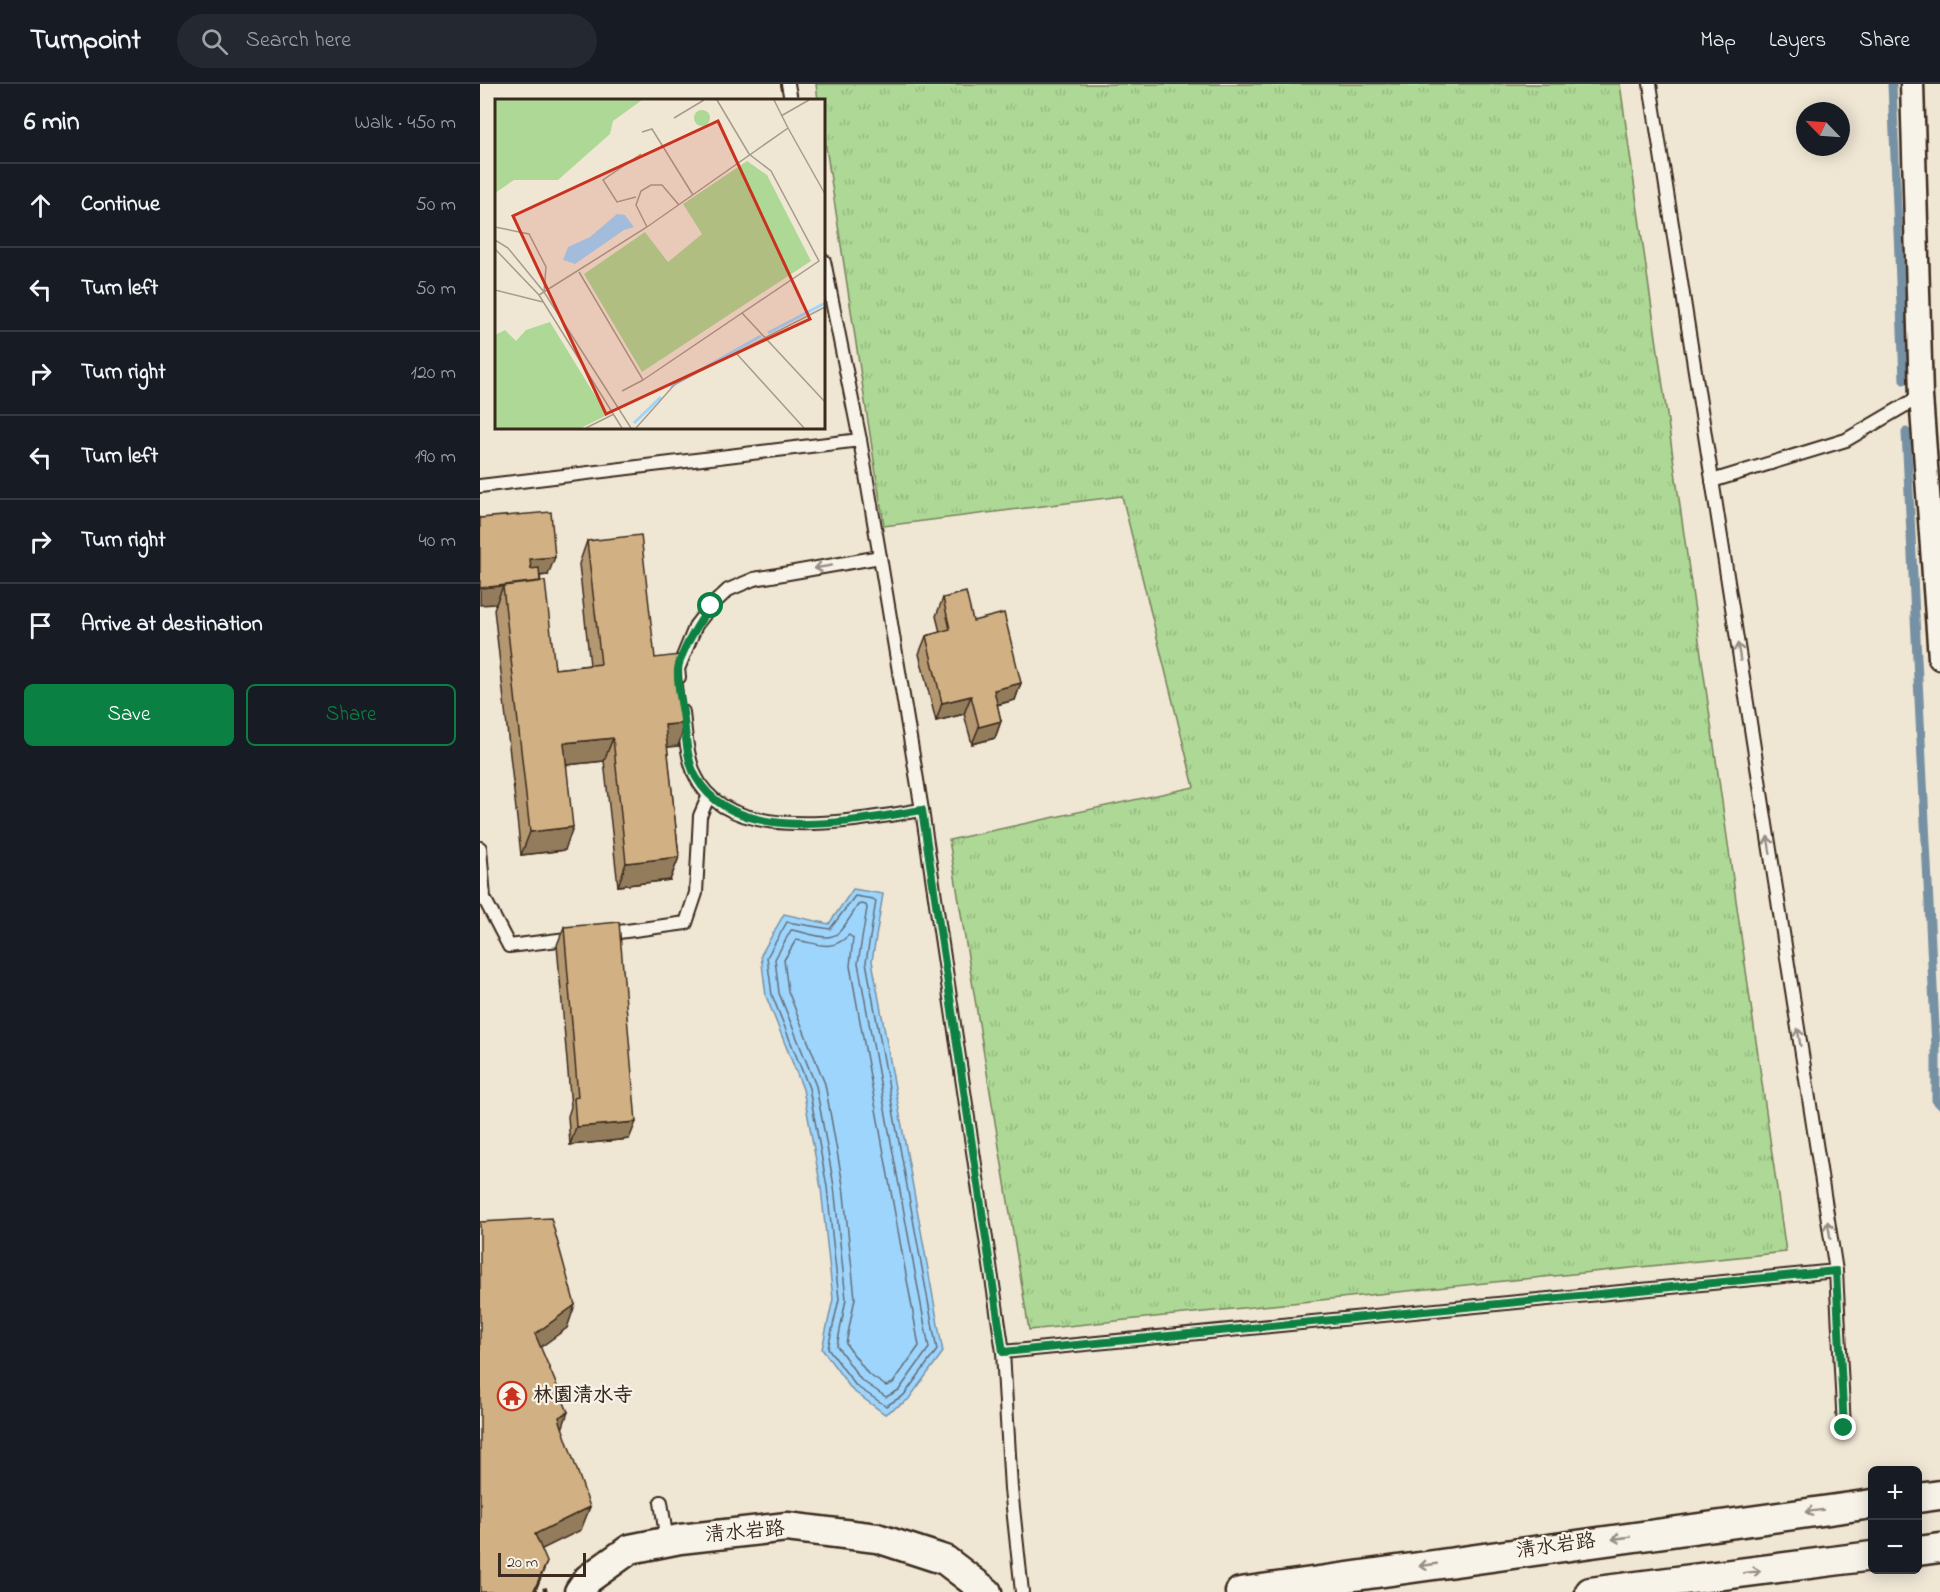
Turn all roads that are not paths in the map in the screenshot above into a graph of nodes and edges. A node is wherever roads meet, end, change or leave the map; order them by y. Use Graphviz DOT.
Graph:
graph roads {
  1 [pos="788,84"];
  2 [pos="1650,84"];
  3 [pos="1912,84"];
  4 [pos="791,99"];
  5 [pos="825,266"];
  6 [pos="1931,393"];
  7 [pos="860,440"];
  8 [pos="1712,481"];
  9 [pos="480,486"];
  10 [pos="880,557"];
  11 [pos="1939,625"];
  12 [pos="1940,658"];
  13 [pos="709,795"];
  14 [pos="922,810"];
  15 [pos="480,848"];
  16 [pos="482,899"];
  17 [pos="1836,1271"];
  18 [pos="1003,1352"];
  19 [pos="1844,1428"];
  20 [pos="1940,1495"];
  21 [pos="1922,1497"];
  22 [pos="660,1502"];
  23 [pos="1868,1505"];
  24 [pos="667,1542"];
  25 [pos="1940,1548"];
  26 [pos="1922,1550"];
  27 [pos="1868,1557"];
  28 [pos="579,1592"];
  29 [pos="987,1592"];
  30 [pos="1022,1592"];
  31 [pos="1240,1592"];
  32 [pos="1590,1592"];
  1 -- 4 [label="lane"];
  2 -- 8 [label="lane"];
  3 -- 6 [label="street"];
  5 -- 7 [label="lane"];
  6 -- 8 [label="lane"];
  6 -- 11 [label="street"];
  7 -- 9 [label="lane"];
  7 -- 10 [label="lane"];
  17 -- 8 [label="lane, one-way"];
  10 -- 13 [label="lane, one-way"];
  10 -- 14 [label="lane"];
  11 -- 12 [label="street"];
  13 -- 14 [label="lane"];
  13 -- 16 [label="lane"];
  14 -- 18 [label="lane"];
  15 -- 16 [label="lane"];
  17 -- 18 [label="lane"];
  17 -- 19 [label="lane"];
  18 -- 30 [label="lane"];
  20 -- 21 [label="street"];
  22 -- 24 [label="lane"];
  23 -- 31 [label="street, 清水岩路, one-way"];
  24 -- 28 [label="street, 清水岩路"];
  24 -- 29 [label="street, 清水岩路"];
  25 -- 26 [label="street"];
  32 -- 27 [label="street, one-way"];
}
